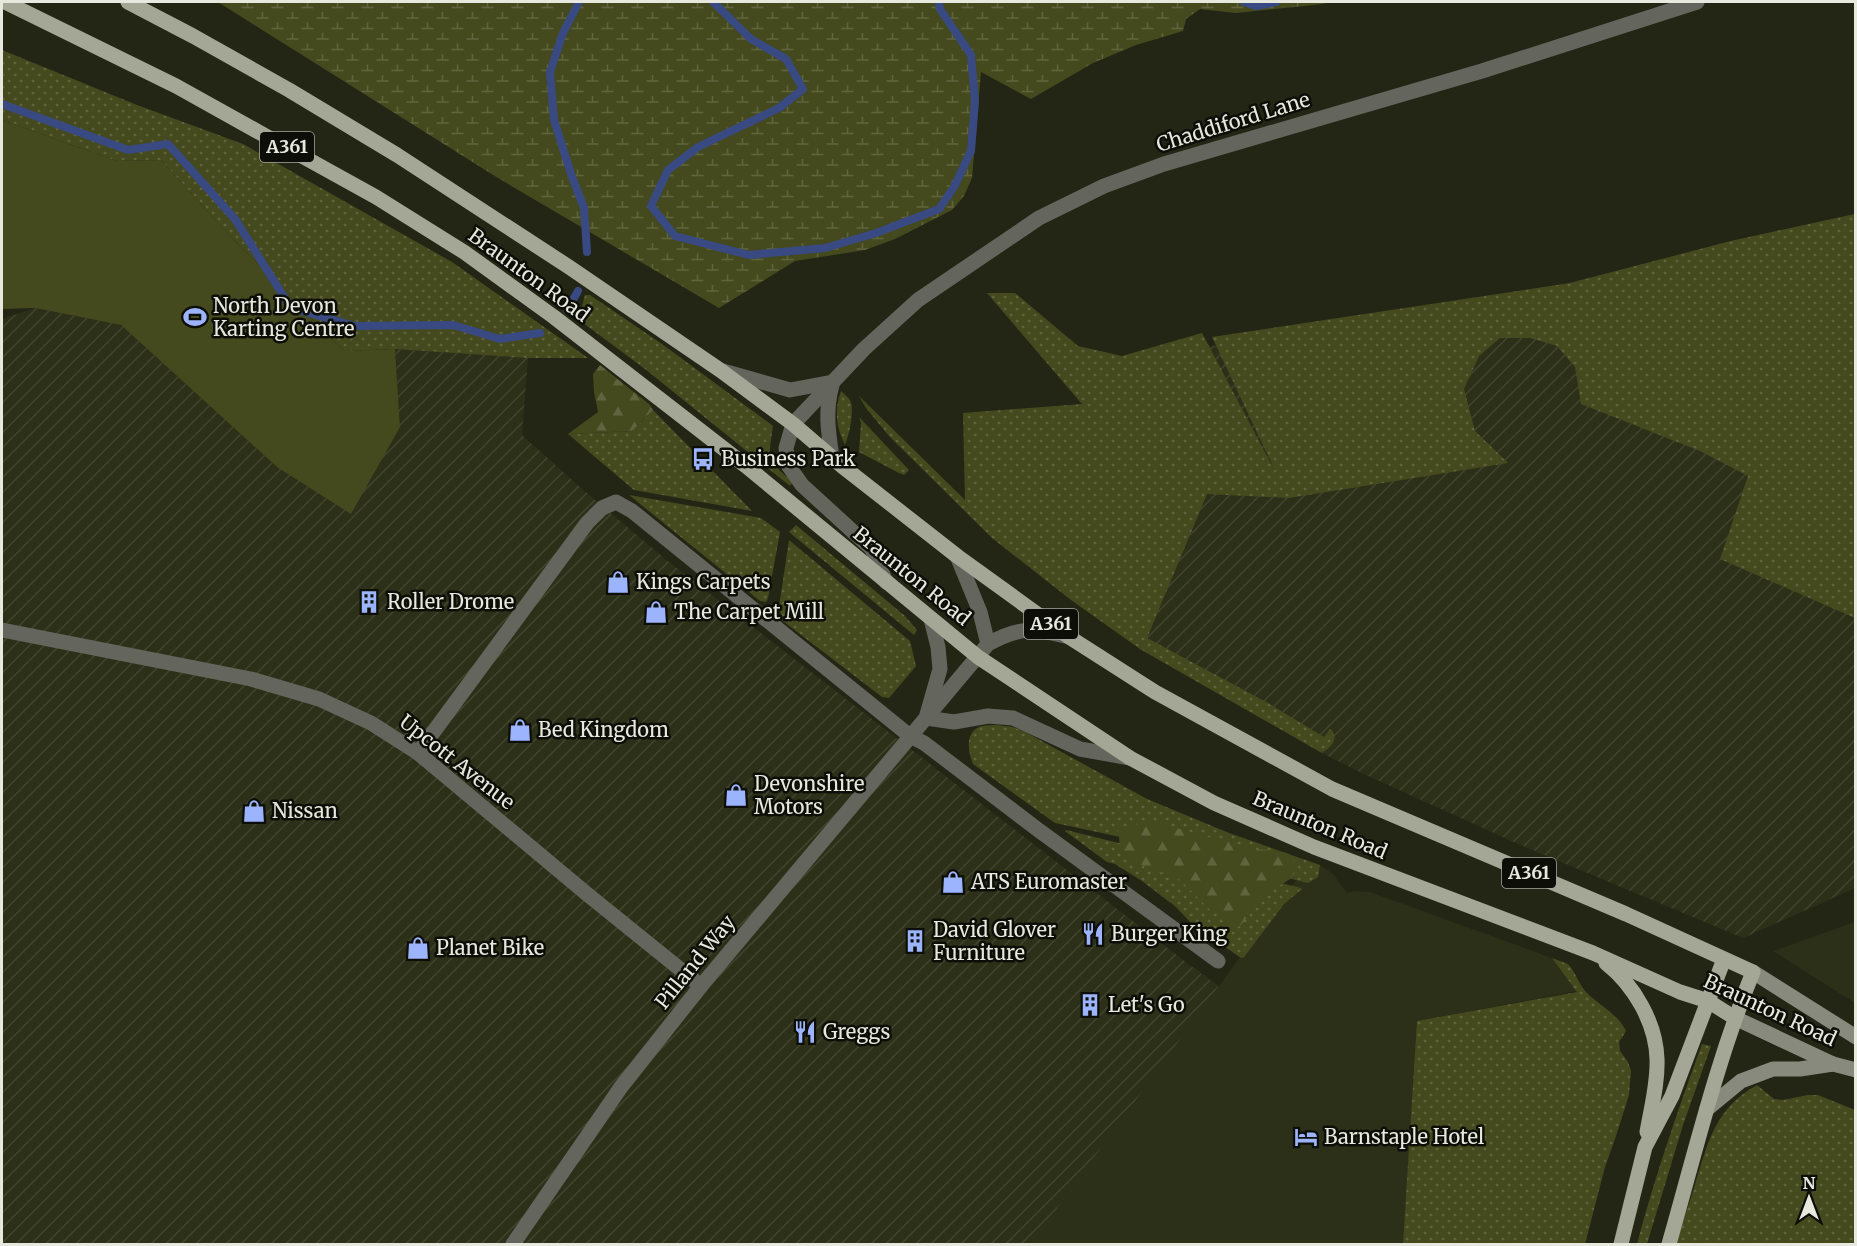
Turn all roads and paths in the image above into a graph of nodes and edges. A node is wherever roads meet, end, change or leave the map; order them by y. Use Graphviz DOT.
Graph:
graph roads {
  1 [pos="5,2"];
  2 [pos="128,2"];
  3 [pos="1696,2"];
  4 [pos="720,370"];
  5 [pos="833,382"];
  6 [pos="794,424"];
  7 [pos="832,457"];
  8 [pos="957,556"];
  9 [pos="886,582"];
  10 [pos="931,619"];
  11 [pos="2,630"];
  12 [pos="1068,637"];
  13 [pos="988,644"];
  14 [pos="978,657"];
  15 [pos="926,718"];
  16 [pos="910,736"];
  17 [pos="418,753"];
  18 [pos="1130,758"];
  19 [pos="1593,953"];
  20 [pos="1724,959"];
  21 [pos="1218,961"];
  22 [pos="1753,972"];
  23 [pos="701,986"];
  24 [pos="1708,1001"];
  25 [pos="1735,1018"];
  26 [pos="1856,1037"];
  27 [pos="1833,1064"];
  28 [pos="1856,1070"];
  29 [pos="1707,1109"];
  30 [pos="1645,1147"];
  31 [pos="513,1245"];
  32 [pos="1621,1245"];
  33 [pos="1669,1245"];
  1 -- 9 [label="main road, Braunton Road / A361"];
  2 -- 4 [label="main road, Braunton Road / A361"];
  3 -- 5 [label="street, Chaddiford Lane"];
  4 -- 5 [label="street"];
  4 -- 6 [label="main road, Braunton Road / A361"];
  5 -- 6 [label="street, Chaddiford Lane"];
  5 -- 7 [label="street"];
  6 -- 7 [label="main road, Braunton Road / A361"];
  6 -- 9 [label="street, Chaddiford Lane"];
  7 -- 8 [label="main road, Braunton Road / A361"];
  8 -- 12 [label="main road, Braunton Road / A361"];
  8 -- 13 [label="street"];
  9 -- 10 [label="main road, Braunton Road / A361"];
  10 -- 14 [label="main road, Braunton Road / A361"];
  10 -- 15 [label="street, Pilland Way"];
  11 -- 17 [label="street, Upcott Avenue"];
  12 -- 13 [label="street, Pilland Way"];
  12 -- 20 [label="main road, Braunton Road / A361"];
  13 -- 14 [label="street, Pilland Way"];
  14 -- 15 [label="street, Pilland Way"];
  14 -- 18 [label="main road, Braunton Road / A361"];
  15 -- 16 [label="street, Pilland Way"];
  15 -- 18 [label="street"];
  16 -- 17 [label="street"];
  16 -- 21 [label="street"];
  16 -- 23 [label="street, Pilland Way"];
  17 -- 23 [label="street, Upcott Avenue"];
  18 -- 19 [label="main road, Braunton Road / A361"];
  19 -- 24 [label="main road, Braunton Road / A361"];
  19 -- 30 [label="main road, A361"];
  20 -- 22 [label="main road, Braunton Road / A361"];
  20 -- 24 [label="main road, A361"];
  22 -- 25 [label="main road"];
  22 -- 26 [label="main road, Braunton Road"];
  23 -- 31 [label="street, Pilland Way"];
  24 -- 25 [label="main road, Braunton Road / A361"];
  24 -- 30 [label="main road, A361"];
  25 -- 27 [label="main road, Braunton Road"];
  25 -- 29 [label="main road"];
  27 -- 28 [label="main road, Braunton Road"];
  27 -- 29 [label="main road"];
  29 -- 33 [label="main road"];
  30 -- 32 [label="main road, A361"];
}
